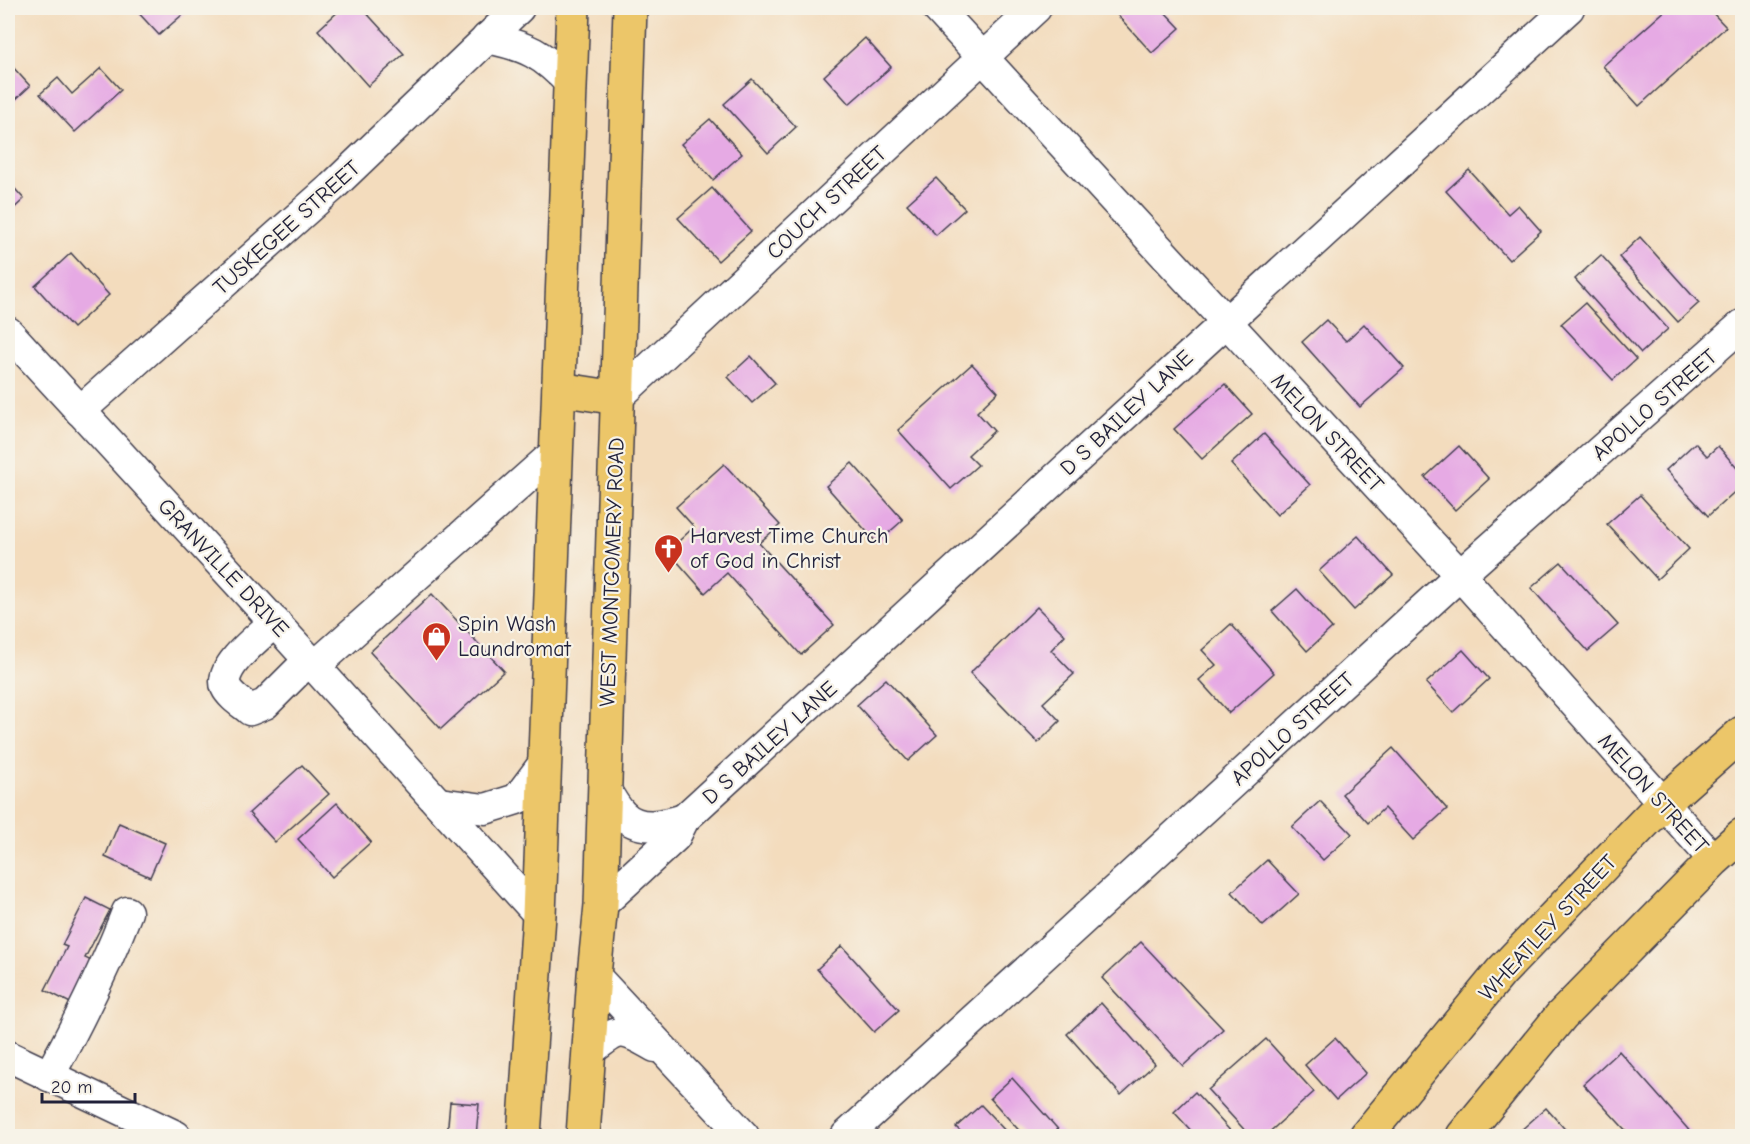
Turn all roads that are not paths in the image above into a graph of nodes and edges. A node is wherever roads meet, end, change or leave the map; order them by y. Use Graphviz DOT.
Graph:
graph roads {
  1 [pos="519,8"];
  2 [pos="573,8"];
  3 [pos="630,8"];
  4 [pos="938,8"];
  5 [pos="1036,8"];
  6 [pos="1569,8"];
  7 [pos="487,38"];
  8 [pos="982,56"];
  9 [pos="570,84"];
  10 [pos="1226,321"];
  11 [pos="1743,326"];
  12 [pos="8,332"];
  13 [pos="559,389"];
  14 [pos="617,398"];
  15 [pos="80,411"];
  16 [pos="556,452"];
  17 [pos="1460,575"];
  18 [pos="275,622"];
  19 [pos="312,663"];
  20 [pos="1743,733"];
  21 [pos="544,763"];
  22 [pos="604,787"];
  23 [pos="439,803"];
  24 [pos="1663,803"];
  25 [pos="684,819"];
  26 [pos="1743,835"];
  27 [pos="1714,860"];
  28 [pos="601,905"];
  29 [pos="128,912"];
  30 [pos="539,915"];
  31 [pos="594,975"];
  32 [pos="589,1052"];
  33 [pos="666,1053"];
  34 [pos="8,1056"];
  35 [pos="49,1076"];
  36 [pos="1382,1131"];
  37 [pos="736,1133"];
  38 [pos="176,1137"];
  39 [pos="524,1137"];
  40 [pos="583,1137"];
  41 [pos="846,1137"];
  42 [pos="1463,1137"];
  1 -- 7 [label="street, TUSKEGEE STREET"];
  2 -- 9 [label="main road"];
  3 -- 14 [label="main road, WEST MONTGOMERY ROAD"];
  4 -- 8 [label="street, MELON STREET"];
  5 -- 8 [label="street, COUCH STREET"];
  6 -- 10 [label="street, D S BAILEY LANE"];
  7 -- 9 [label="street"];
  7 -- 15 [label="street, TUSKEGEE STREET"];
  8 -- 10 [label="street, MELON STREET"];
  8 -- 14 [label="street, COUCH STREET"];
  9 -- 13 [label="main road"];
  10 -- 17 [label="street, MELON STREET"];
  10 -- 25 [label="street, D S BAILEY LANE"];
  11 -- 17 [label="street, APOLLO STREET"];
  12 -- 15 [label="street, GRANVILLE DRIVE"];
  13 -- 14 [label="main road"];
  13 -- 16 [label="main road"];
  14 -- 22 [label="main road, WEST MONTGOMERY ROAD"];
  15 -- 18 [label="street, GRANVILLE DRIVE"];
  16 -- 19 [label="street"];
  16 -- 21 [label="main road"];
  17 -- 24 [label="street, MELON STREET"];
  17 -- 41 [label="street, APOLLO STREET"];
  18 -- 19 [label="street, GRANVILLE DRIVE"];
  18 -- 19 [label="street"];
  19 -- 23 [label="street, GRANVILLE DRIVE"];
  20 -- 24 [label="main road, WHEATLEY STREET"];
  21 -- 23 [label="street"];
  21 -- 30 [label="main road"];
  22 -- 25 [label="street, D S BAILEY LANE"];
  22 -- 28 [label="main road, WEST MONTGOMERY ROAD"];
  23 -- 30 [label="street, GRANVILLE DRIVE"];
  24 -- 27 [label="street, MELON STREET"];
  24 -- 36 [label="main road, WHEATLEY STREET"];
  25 -- 28 [label="street, D S BAILEY LANE"];
  26 -- 27 [label="main road"];
  27 -- 42 [label="main road"];
  28 -- 31 [label="main road, WEST MONTGOMERY ROAD"];
  29 -- 35 [label="street"];
  30 -- 39 [label="main road"];
  31 -- 32 [label="main road, WEST MONTGOMERY ROAD"];
  31 -- 33 [label="street"];
  32 -- 33 [label="street"];
  32 -- 40 [label="main road, WEST MONTGOMERY ROAD"];
  33 -- 37 [label="street"];
  34 -- 35 [label="street"];
  35 -- 38 [label="street"];
}
